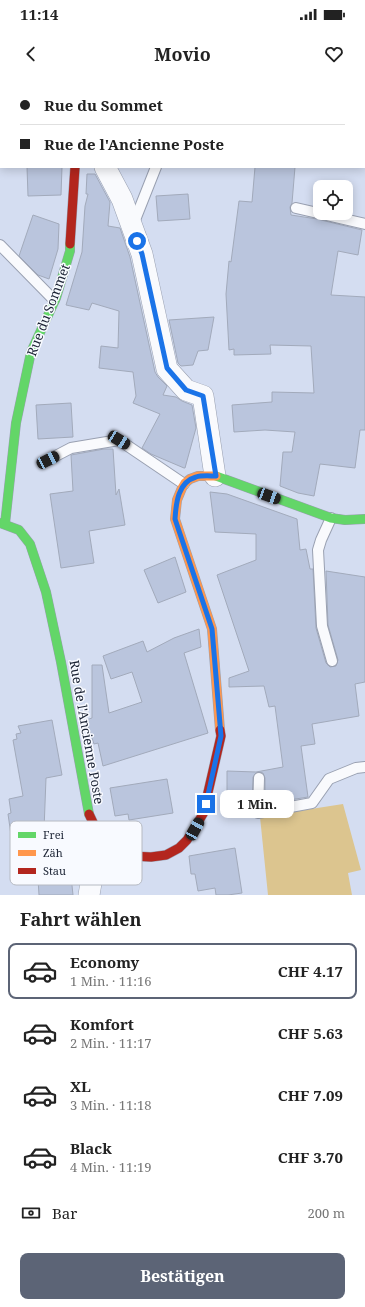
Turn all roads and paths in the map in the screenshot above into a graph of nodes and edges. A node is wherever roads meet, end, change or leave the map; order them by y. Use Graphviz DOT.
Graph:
graph roads {
  1 [pos="75,168"];
  2 [pos="106,168"];
  3 [pos="156,168"];
  4 [pos="296,208"];
  5 [pos="365,224"];
  6 [pos="132,227"];
  7 [pos="0,245"];
  8 [pos="54,300"];
  9 [pos="48,460"];
  10 [pos="216,476"];
  11 [pos="184,484"];
  12 [pos="331,518"];
  13 [pos="365,519"];
  14 [pos="2,524"];
  15 [pos="332,661"];
  16 [pos="365,767"];
  17 [pos="259,778"];
  18 [pos="92,821"];
  19 [pos="142,857"];
  20 [pos="91,885"];
  21 [pos="89,895"];
  1 -- 8 [label="street, Rue du Sommet"];
  2 -- 6 [label="street"];
  3 -- 6 [label="lane"];
  4 -- 5 [label="lane"];
  6 -- 10 [label="street"];
  7 -- 8 [label="lane"];
  8 -- 14 [label="street, Rue du Sommet"];
  9 -- 11 [label="lane"];
  10 -- 11 [label="street"];
  10 -- 12 [label="street"];
  11 -- 19 [label="street, Rue de l'Ancienne Poste"];
  12 -- 13 [label="street"];
  12 -- 15 [label="lane"];
  14 -- 18 [label="street, Rue de l'Ancienne Poste"];
  16 -- 17 [label="lane"];
  20 -- 21 [label="street"];
}
